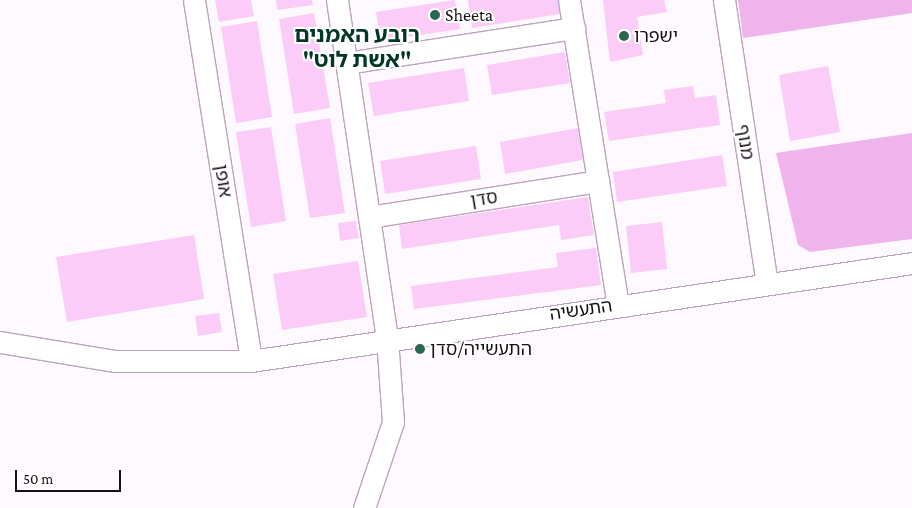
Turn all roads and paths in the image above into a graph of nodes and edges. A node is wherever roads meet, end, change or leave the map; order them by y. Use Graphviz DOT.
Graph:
graph roads {
  1 [pos="194,0"];
  2 [pos="337,0"];
  3 [pos="569,0"];
  4 [pos="724,0"];
  5 [pos="574,28"];
  6 [pos="346,63"];
  7 [pos="598,180"];
  8 [pos="369,217"];
  9 [pos="912,263"];
  10 [pos="766,284"];
  11 [pos="618,305"];
  12 [pos="387,338"];
  13 [pos="0,342"];
  14 [pos="251,361"];
  15 [pos="364,508"];
  1 -- 14 [label="street, אופן"];
  2 -- 6 [label="street"];
  3 -- 5 [label="street"];
  4 -- 10 [label="street, מנוף"];
  5 -- 6 [label="street"];
  5 -- 7 [label="street"];
  6 -- 8 [label="street"];
  7 -- 8 [label="street, סדן"];
  7 -- 11 [label="street"];
  8 -- 12 [label="street"];
  9 -- 10 [label="street, התעשיה"];
  10 -- 11 [label="street, התעשיה"];
  11 -- 12 [label="street, התעשיה"];
  12 -- 14 [label="street, התעשיה"];
  12 -- 15 [label="street"];
  13 -- 14 [label="street, התעשיה"];
}
